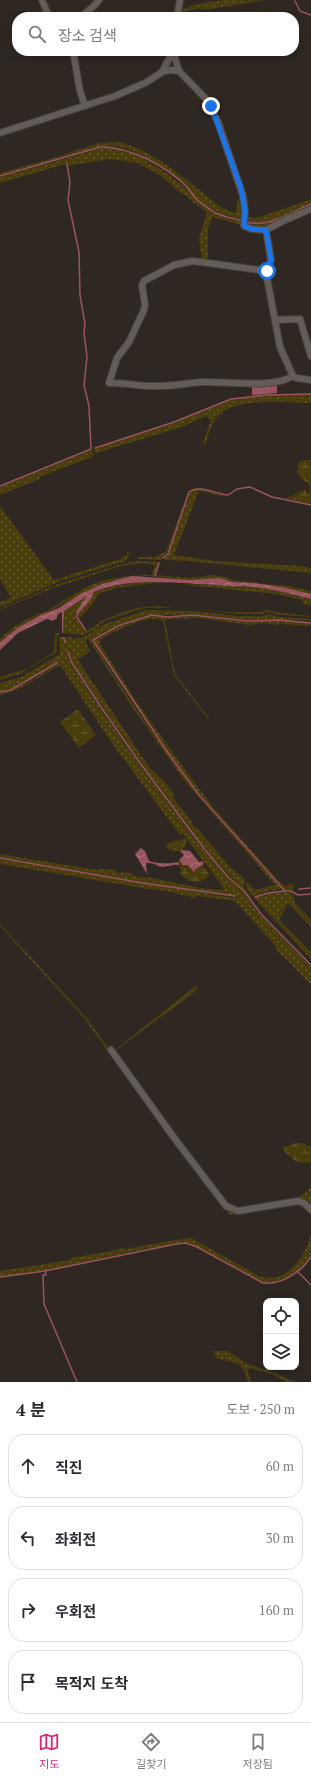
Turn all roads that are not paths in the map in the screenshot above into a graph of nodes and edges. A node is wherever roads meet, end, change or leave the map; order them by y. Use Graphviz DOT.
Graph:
graph roads {
  1 [pos="42,0"];
  2 [pos="99,0"];
  3 [pos="180,0"];
  4 [pos="47,12"];
  5 [pos="86,12"];
  6 [pos="177,12"];
  7 [pos="75,56"];
  8 [pos="170,56"];
  9 [pos="174,56"];
  10 [pos="179,71"];
  11 [pos="161,73"];
  12 [pos="85,106"];
  13 [pos="0,133"];
  14 [pos="311,209"];
  15 [pos="266,230"];
  16 [pos="267,271"];
  17 [pos="275,320"];
  18 [pos="311,356"];
  19 [pos="293,376"];
  20 [pos="311,380"];
  21 [pos="111,1050"];
  22 [pos="311,1210"];
  1 -- 4 [label="street"];
  2 -- 5 [label="street"];
  3 -- 6 [label="street"];
  7 -- 12 [label="street"];
  8 -- 11 [label="street"];
  9 -- 10 [label="street"];
  10 -- 11 [label="street"];
  10 -- 15 [label="street"];
  11 -- 12 [label="street"];
  12 -- 13 [label="street"];
  14 -- 15 [label="street"];
  15 -- 16 [label="street"];
  16 -- 17 [label="street"];
  16 -- 19 [label="street"];
  17 -- 18 [label="street"];
  17 -- 19 [label="street"];
  19 -- 20 [label="street"];
  21 -- 22 [label="street"];
}
